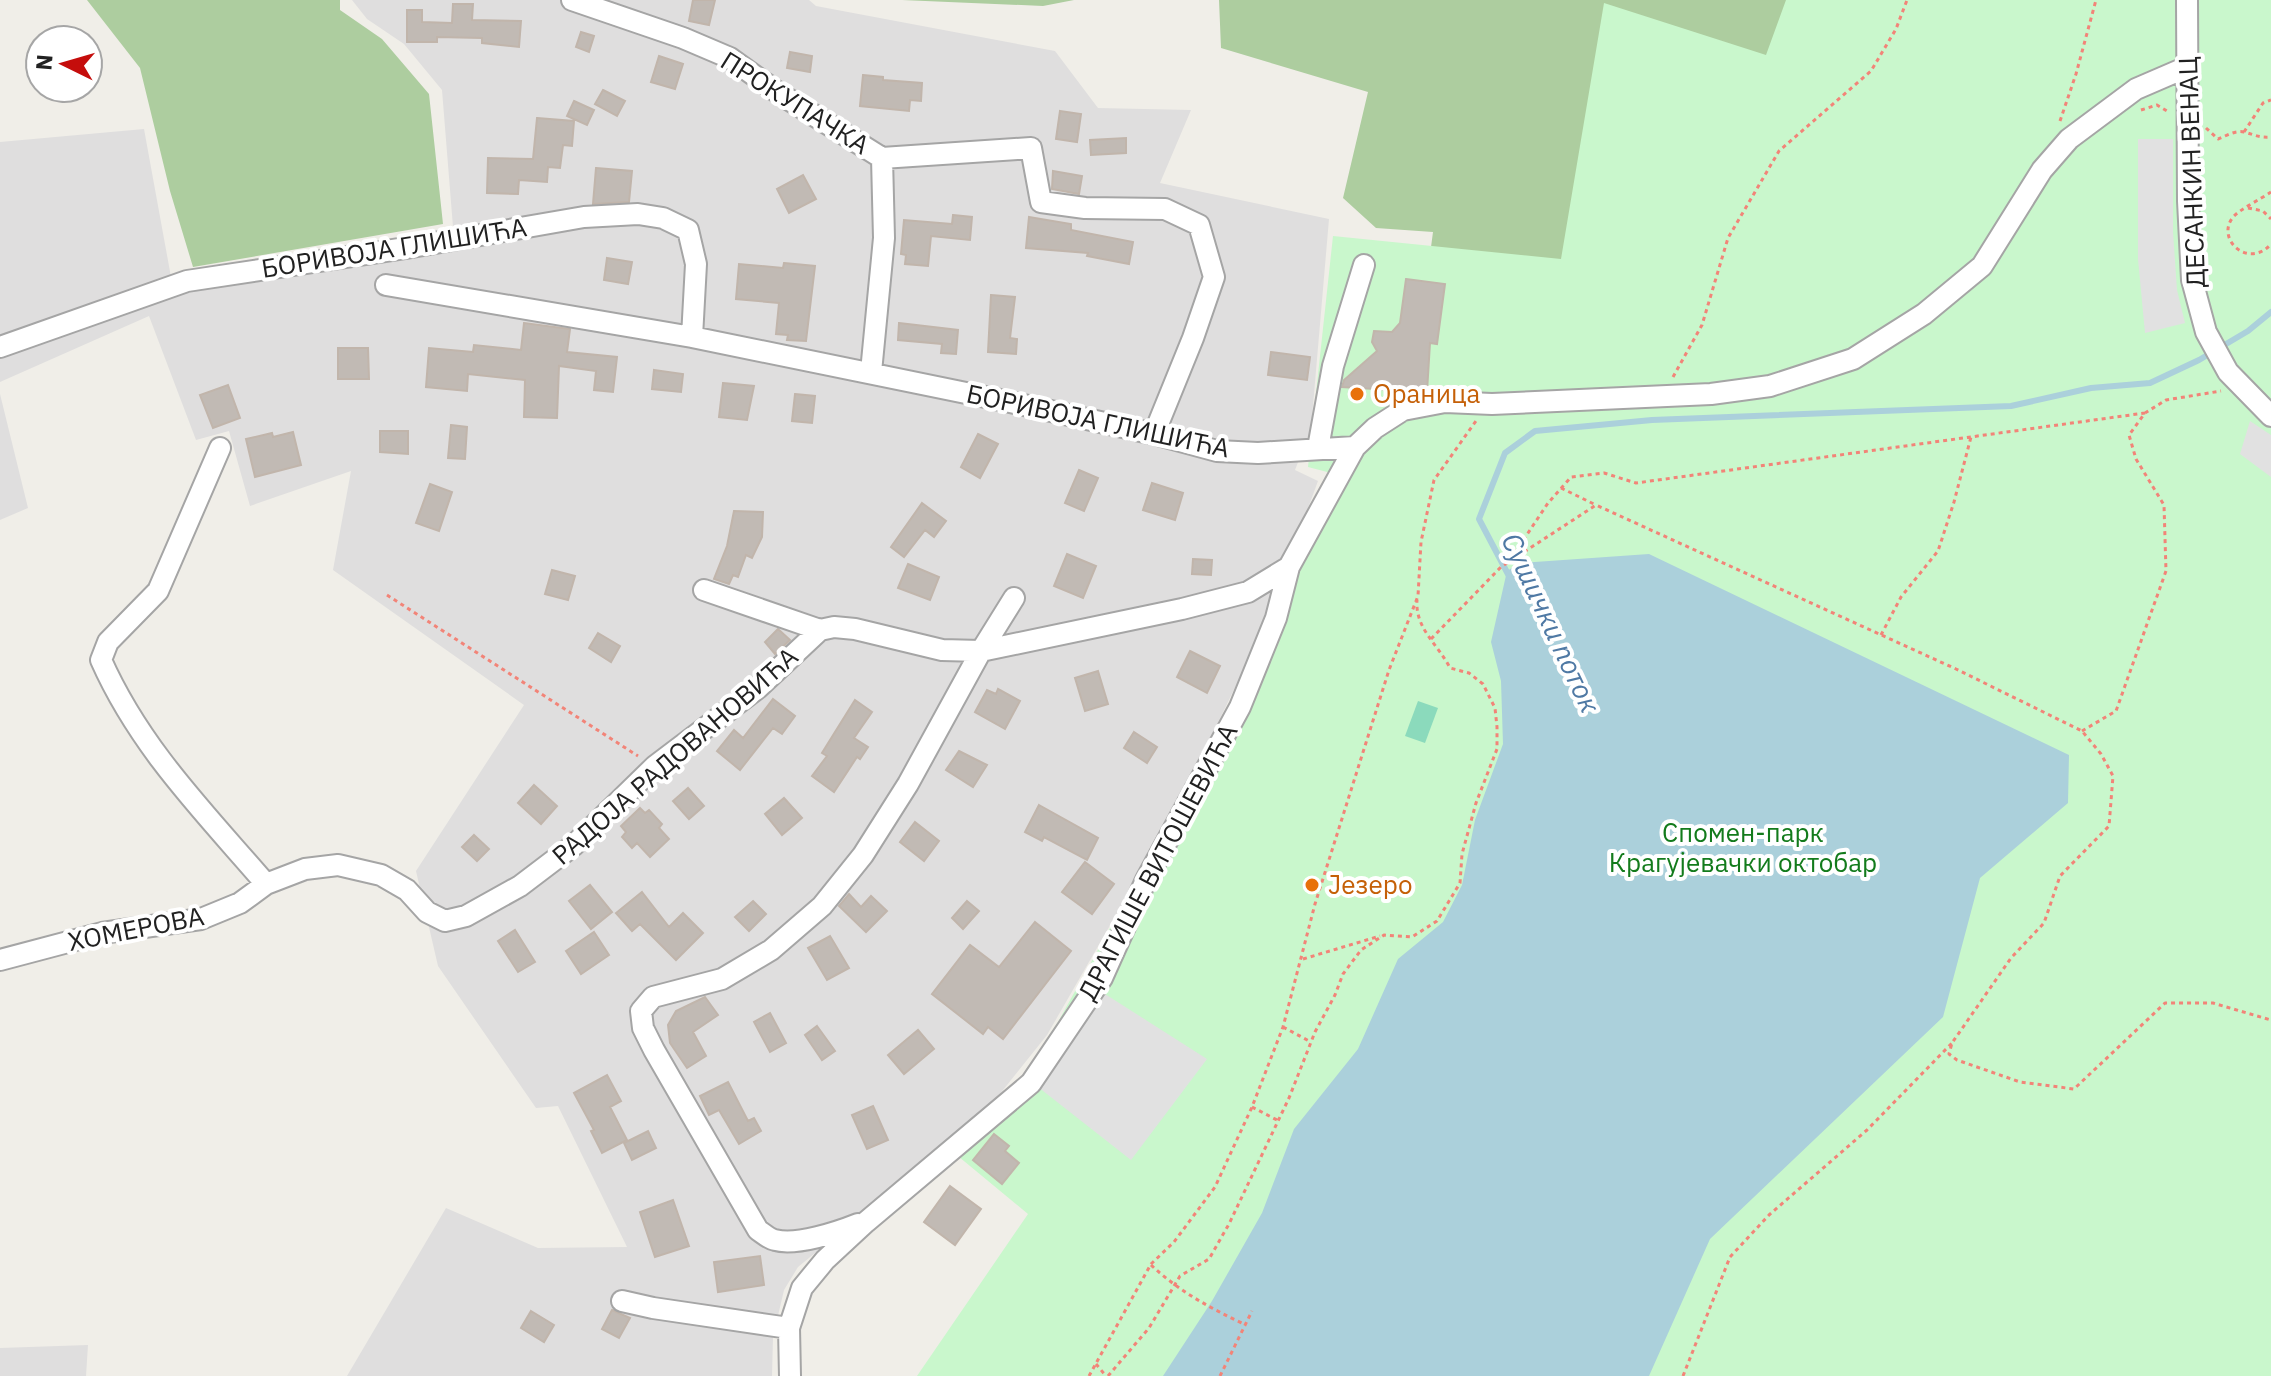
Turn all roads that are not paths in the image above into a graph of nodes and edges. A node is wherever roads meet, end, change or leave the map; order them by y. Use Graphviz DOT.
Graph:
graph roads {
  1 [pos="572,0"];
  2 [pos="2187,0"];
  3 [pos="2187,67"];
  4 [pos="882,158"];
  5 [pos="1364,265"];
  6 [pos="386,285"];
  7 [pos="692,337"];
  8 [pos="0,347"];
  9 [pos="871,372"];
  10 [pos="2271,416"];
  11 [pos="1154,434"];
  12 [pos="1355,447"];
  13 [pos="220,448"];
  14 [pos="1318,448"];
  15 [pos="1289,567"];
  16 [pos="704,590"];
  17 [pos="1014,598"];
  18 [pos="820,630"];
  19 [pos="981,651"];
  20 [pos="266,884"];
  21 [pos="0,960"];
  22 [pos="866,1222"];
  23 [pos="622,1301"];
  24 [pos="789,1328"];
  25 [pos="790,1376"];
  1 -- 4 [label="street, ПРОКУПАЧКА"];
  2 -- 3 [label="street, ДЕСАНКИН ВЕНАЦ"];
  3 -- 10 [label="street, ДЕСАНКИН ВЕНАЦ"];
  3 -- 12 [label="street"];
  4 -- 9 [label="street, ПРОКУПАЧКА"];
  4 -- 11 [label="street, ПРОКУПАЧКА"];
  5 -- 14 [label="street"];
  6 -- 7 [label="street, БОРИВОЈА ГЛИШИЋА"];
  7 -- 8 [label="street, БОРИВОЈА ГЛИШИЋА"];
  7 -- 9 [label="street, БОРИВОЈА ГЛИШИЋА"];
  9 -- 11 [label="street, БОРИВОЈА ГЛИШИЋА"];
  11 -- 14 [label="street, БОРИВОЈА ГЛИШИЋА"];
  12 -- 14 [label="street, БОРИВОЈА ГЛИШИЋА"];
  12 -- 15 [label="street, ДРАГИШЕ ВИТОШЕВИЋА"];
  13 -- 20 [label="street"];
  15 -- 19 [label="street, РАДОЈА РАДОВАНОВИЋА"];
  15 -- 22 [label="street, ДРАГИШЕ ВИТОШЕВИЋА"];
  16 -- 18 [label="street"];
  17 -- 19 [label="street"];
  18 -- 19 [label="street, РАДОЈА РАДОВАНОВИЋА"];
  18 -- 20 [label="street, РАДОЈА РАДОВАНОВИЋА"];
  19 -- 22 [label="street"];
  20 -- 21 [label="street, ХОМЕРОВА"];
  22 -- 24 [label="street, ДРАГИШЕ ВИТОШЕВИЋА"];
  23 -- 24 [label="street"];
  24 -- 25 [label="street, ДРАГИШЕ ВИТОШЕВИЋА"];
}
